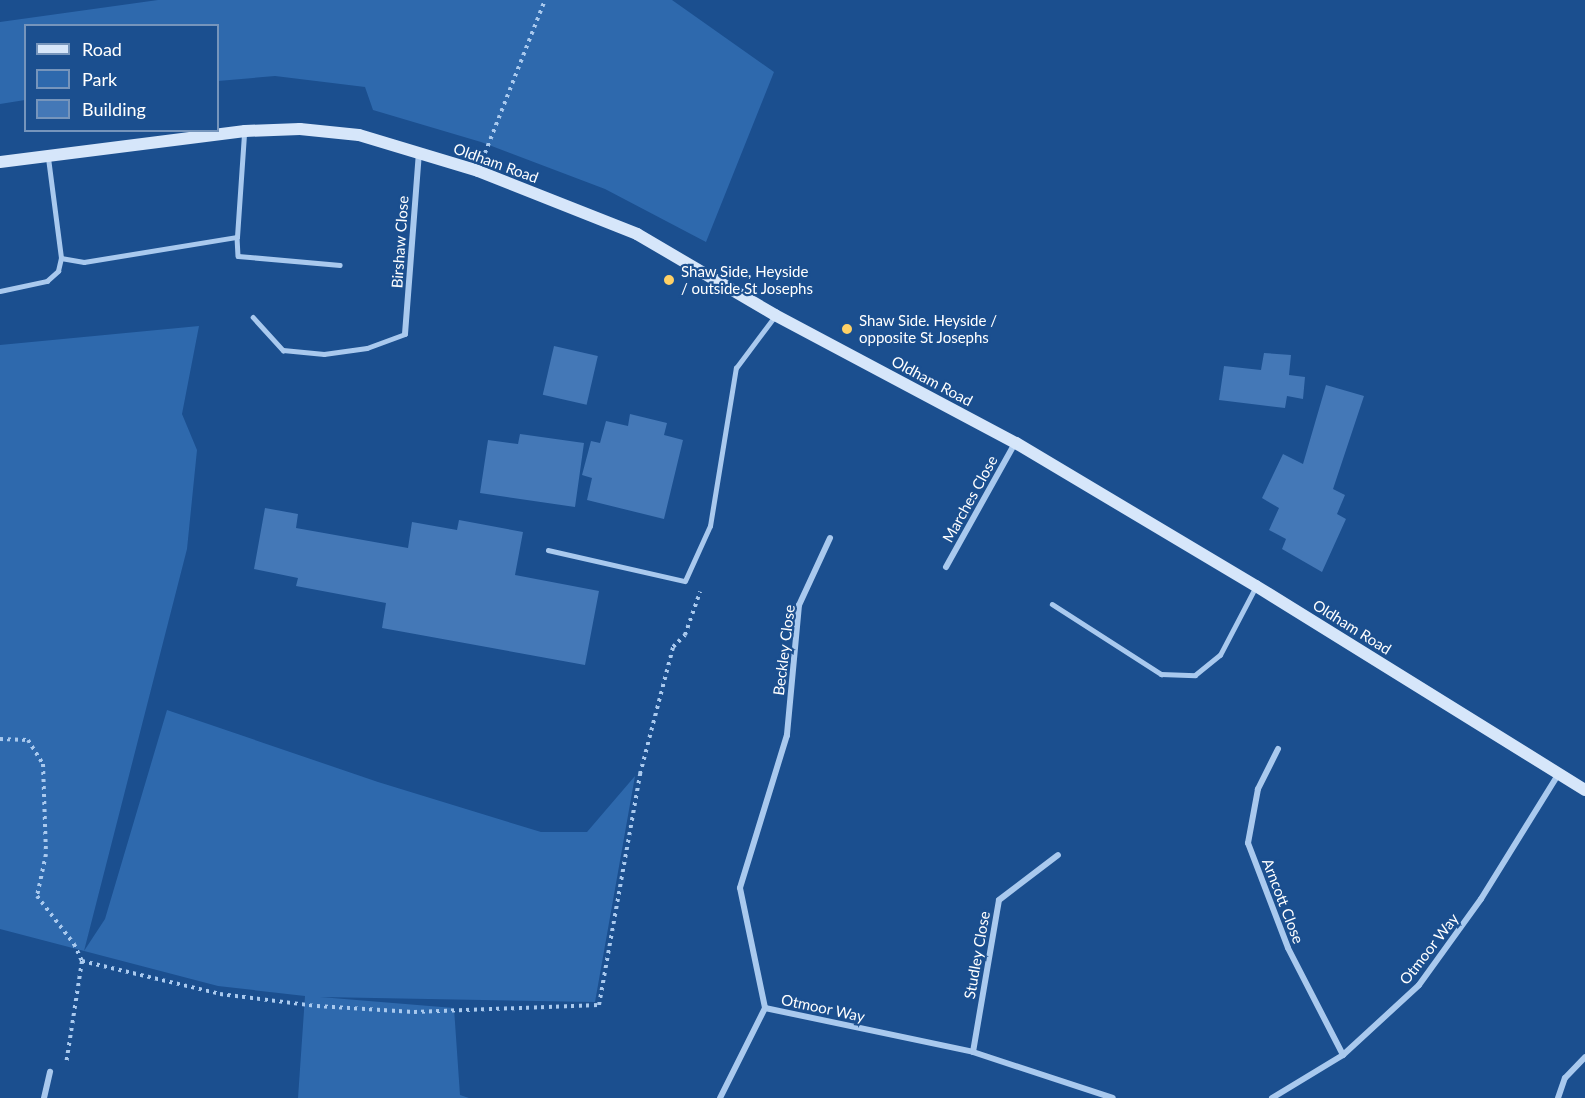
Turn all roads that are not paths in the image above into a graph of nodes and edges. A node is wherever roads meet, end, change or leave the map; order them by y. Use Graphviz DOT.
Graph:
graph roads {
  1 [pos="245,131"];
  2 [pos="419,152"];
  3 [pos="48,156"];
  4 [pos="0,162"];
  5 [pos="237,237"];
  6 [pos="61,258"];
  7 [pos="340,265"];
  8 [pos="0,291"];
  9 [pos="775,315"];
  10 [pos="253,316"];
  11 [pos="405,334"];
  12 [pos="1016,442"];
  13 [pos="830,538"];
  14 [pos="548,550"];
  15 [pos="946,567"];
  16 [pos="1256,586"];
  17 [pos="1052,604"];
  18 [pos="787,735"];
  19 [pos="1278,749"];
  20 [pos="1559,772"];
  21 [pos="1585,790"];
  22 [pos="1058,855"];
  23 [pos="765,1008"];
  24 [pos="972,1052"];
  25 [pos="1343,1055"];
  26 [pos="1585,1057"];
  27 [pos="50,1072"];
  28 [pos="44,1098"];
  29 [pos="720,1098"];
  30 [pos="1113,1098"];
  31 [pos="1272,1098"];
  32 [pos="1558,1098"];
  1 -- 2 [label="main road, Oldham Road"];
  1 -- 3 [label="main road, Oldham Road"];
  1 -- 5 [label="lane"];
  2 -- 9 [label="main road, Oldham Road"];
  2 -- 11 [label="street, Birshaw Close"];
  3 -- 4 [label="main road, Oldham Road"];
  3 -- 6 [label="lane"];
  5 -- 6 [label="lane"];
  5 -- 7 [label="lane"];
  6 -- 8 [label="lane"];
  9 -- 12 [label="main road, Oldham Road"];
  9 -- 14 [label="lane"];
  10 -- 11 [label="lane"];
  12 -- 15 [label="street, Marches Close"];
  12 -- 16 [label="main road, Oldham Road"];
  13 -- 18 [label="street, Beckley Close"];
  16 -- 17 [label="lane"];
  16 -- 20 [label="main road, Oldham Road"];
  18 -- 23 [label="street, Otmoor Way"];
  19 -- 25 [label="street, Arncott Close"];
  20 -- 21 [label="main road, Oldham Road"];
  20 -- 25 [label="street, Otmoor Way"];
  22 -- 24 [label="street, Studley Close"];
  23 -- 24 [label="street, Otmoor Way"];
  23 -- 29 [label="street"];
  24 -- 30 [label="street, Otmoor Way"];
  25 -- 31 [label="street, Otmoor Way"];
  26 -- 32 [label="street"];
  27 -- 28 [label="street"];
}
